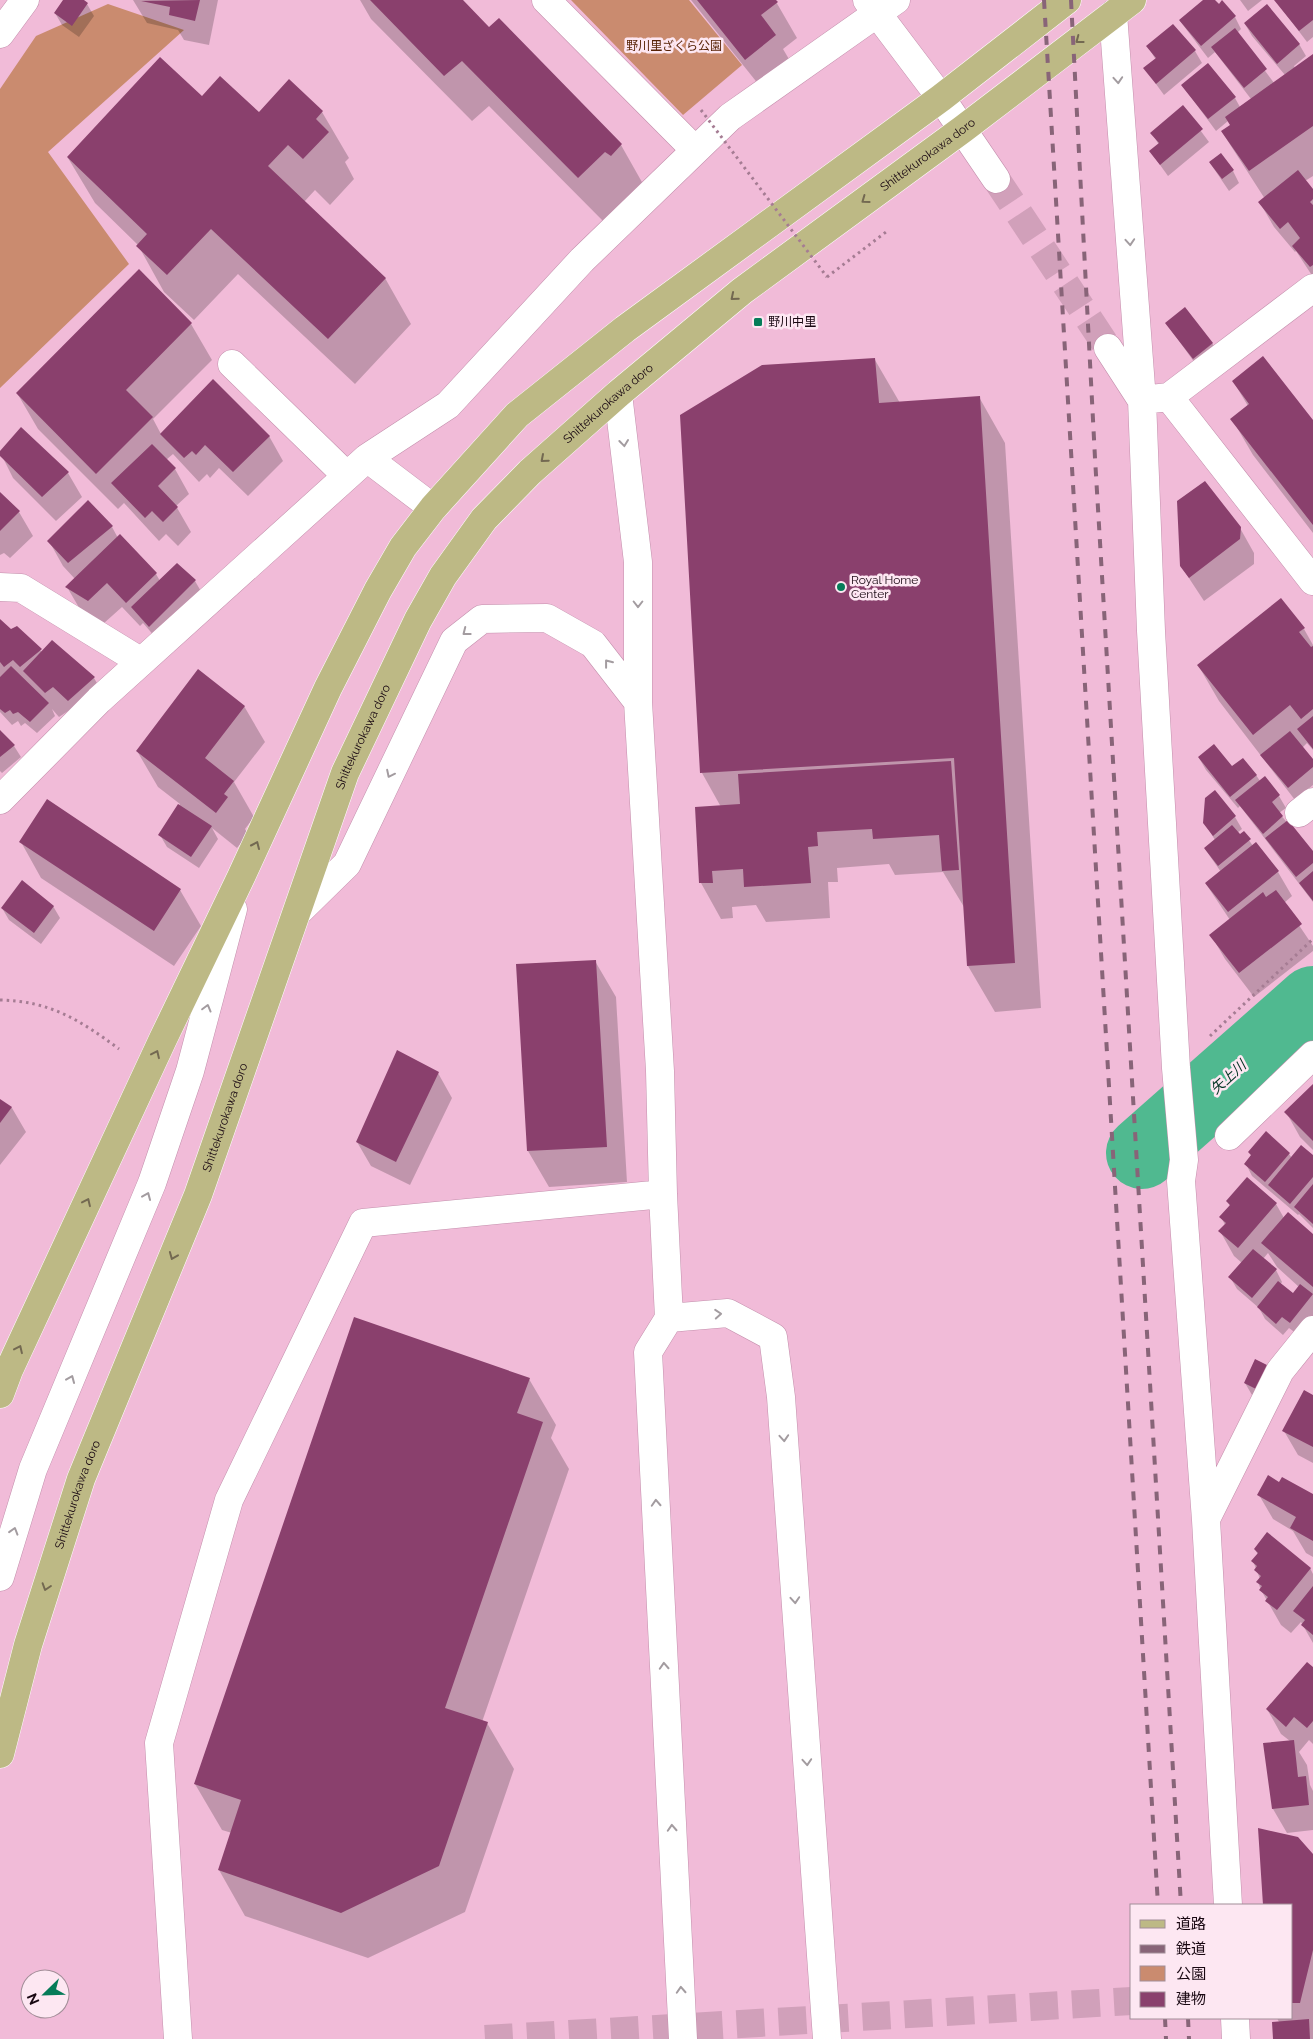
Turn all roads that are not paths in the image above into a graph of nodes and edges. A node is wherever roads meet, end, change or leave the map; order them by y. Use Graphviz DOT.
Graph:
graph roads {
  1 [pos="25,0"];
  2 [pos="546,0"];
  3 [pos="1067,0"];
  4 [pos="880,5"];
  5 [pos="1122,7"];
  6 [pos="0,34"];
  7 [pos="941,98"];
  8 [pos="963,129"];
  9 [pos="695,150"];
  10 [pos="996,180"];
  11 [pos="1313,288"];
  12 [pos="1108,348"];
  13 [pos="232,364"];
  14 [pos="618,394"];
  15 [pos="1169,397"];
  16 [pos="1142,400"];
  17 [pos="368,458"];
  18 [pos="347,476"];
  19 [pos="433,508"];
  20 [pos="1313,581"];
  21 [pos="0,587"];
  22 [pos="140,662"];
  23 [pos="638,702"];
  24 [pos="0,800"];
  25 [pos="241,877"];
  26 [pos="298,912"];
  27 [pos="1313,1055"];
  28 [pos="1230,1136"];
  29 [pos="663,1194"];
  30 [pos="669,1318"];
  31 [pos="1313,1330"];
  32 [pos="0,1394"];
  33 [pos="1206,1520"];
  34 [pos="0,1577"];
  35 [pos="0,1754"];
  36 [pos="1228,1904"];
  37 [pos="1235,2019"];
  38 [pos="178,2039"];
  39 [pos="683,2039"];
  40 [pos="827,2039"];
  41 [pos="1236,2039"];
  1 -- 6 [label="street"];
  2 -- 9 [label="street"];
  3 -- 7 [label="main road"];
  4 -- 7 [label="street"];
  4 -- 9 [label="street"];
  5 -- 8 [label="main road, Shittekurokawa doro, one-way"];
  5 -- 16 [label="street, one-way"];
  7 -- 8 [label="street"];
  7 -- 19 [label="main road"];
  8 -- 10 [label="street"];
  8 -- 14 [label="main road, Shittekurokawa doro, one-way"];
  9 -- 17 [label="street"];
  11 -- 15 [label="street"];
  12 -- 16 [label="street"];
  13 -- 18 [label="street"];
  14 -- 23 [label="street, one-way"];
  14 -- 26 [label="main road, Shittekurokawa doro, one-way"];
  15 -- 16 [label="street"];
  15 -- 20 [label="street"];
  16 -- 33 [label="street"];
  17 -- 18 [label="street"];
  17 -- 19 [label="street"];
  18 -- 22 [label="street"];
  25 -- 19 [label="main road, one-way"];
  21 -- 22 [label="street"];
  22 -- 24 [label="street"];
  23 -- 26 [label="street, one-way"];
  23 -- 29 [label="street"];
  32 -- 25 [label="main road, one-way"];
  34 -- 25 [label="street, one-way"];
  26 -- 35 [label="main road, Shittekurokawa doro, one-way"];
  27 -- 28 [label="street"];
  29 -- 30 [label="street"];
  29 -- 38 [label="street"];
  39 -- 30 [label="street, one-way"];
  30 -- 40 [label="street, one-way"];
  31 -- 33 [label="street"];
  33 -- 36 [label="street"];
  37 -- 41 [label="street"];
}
